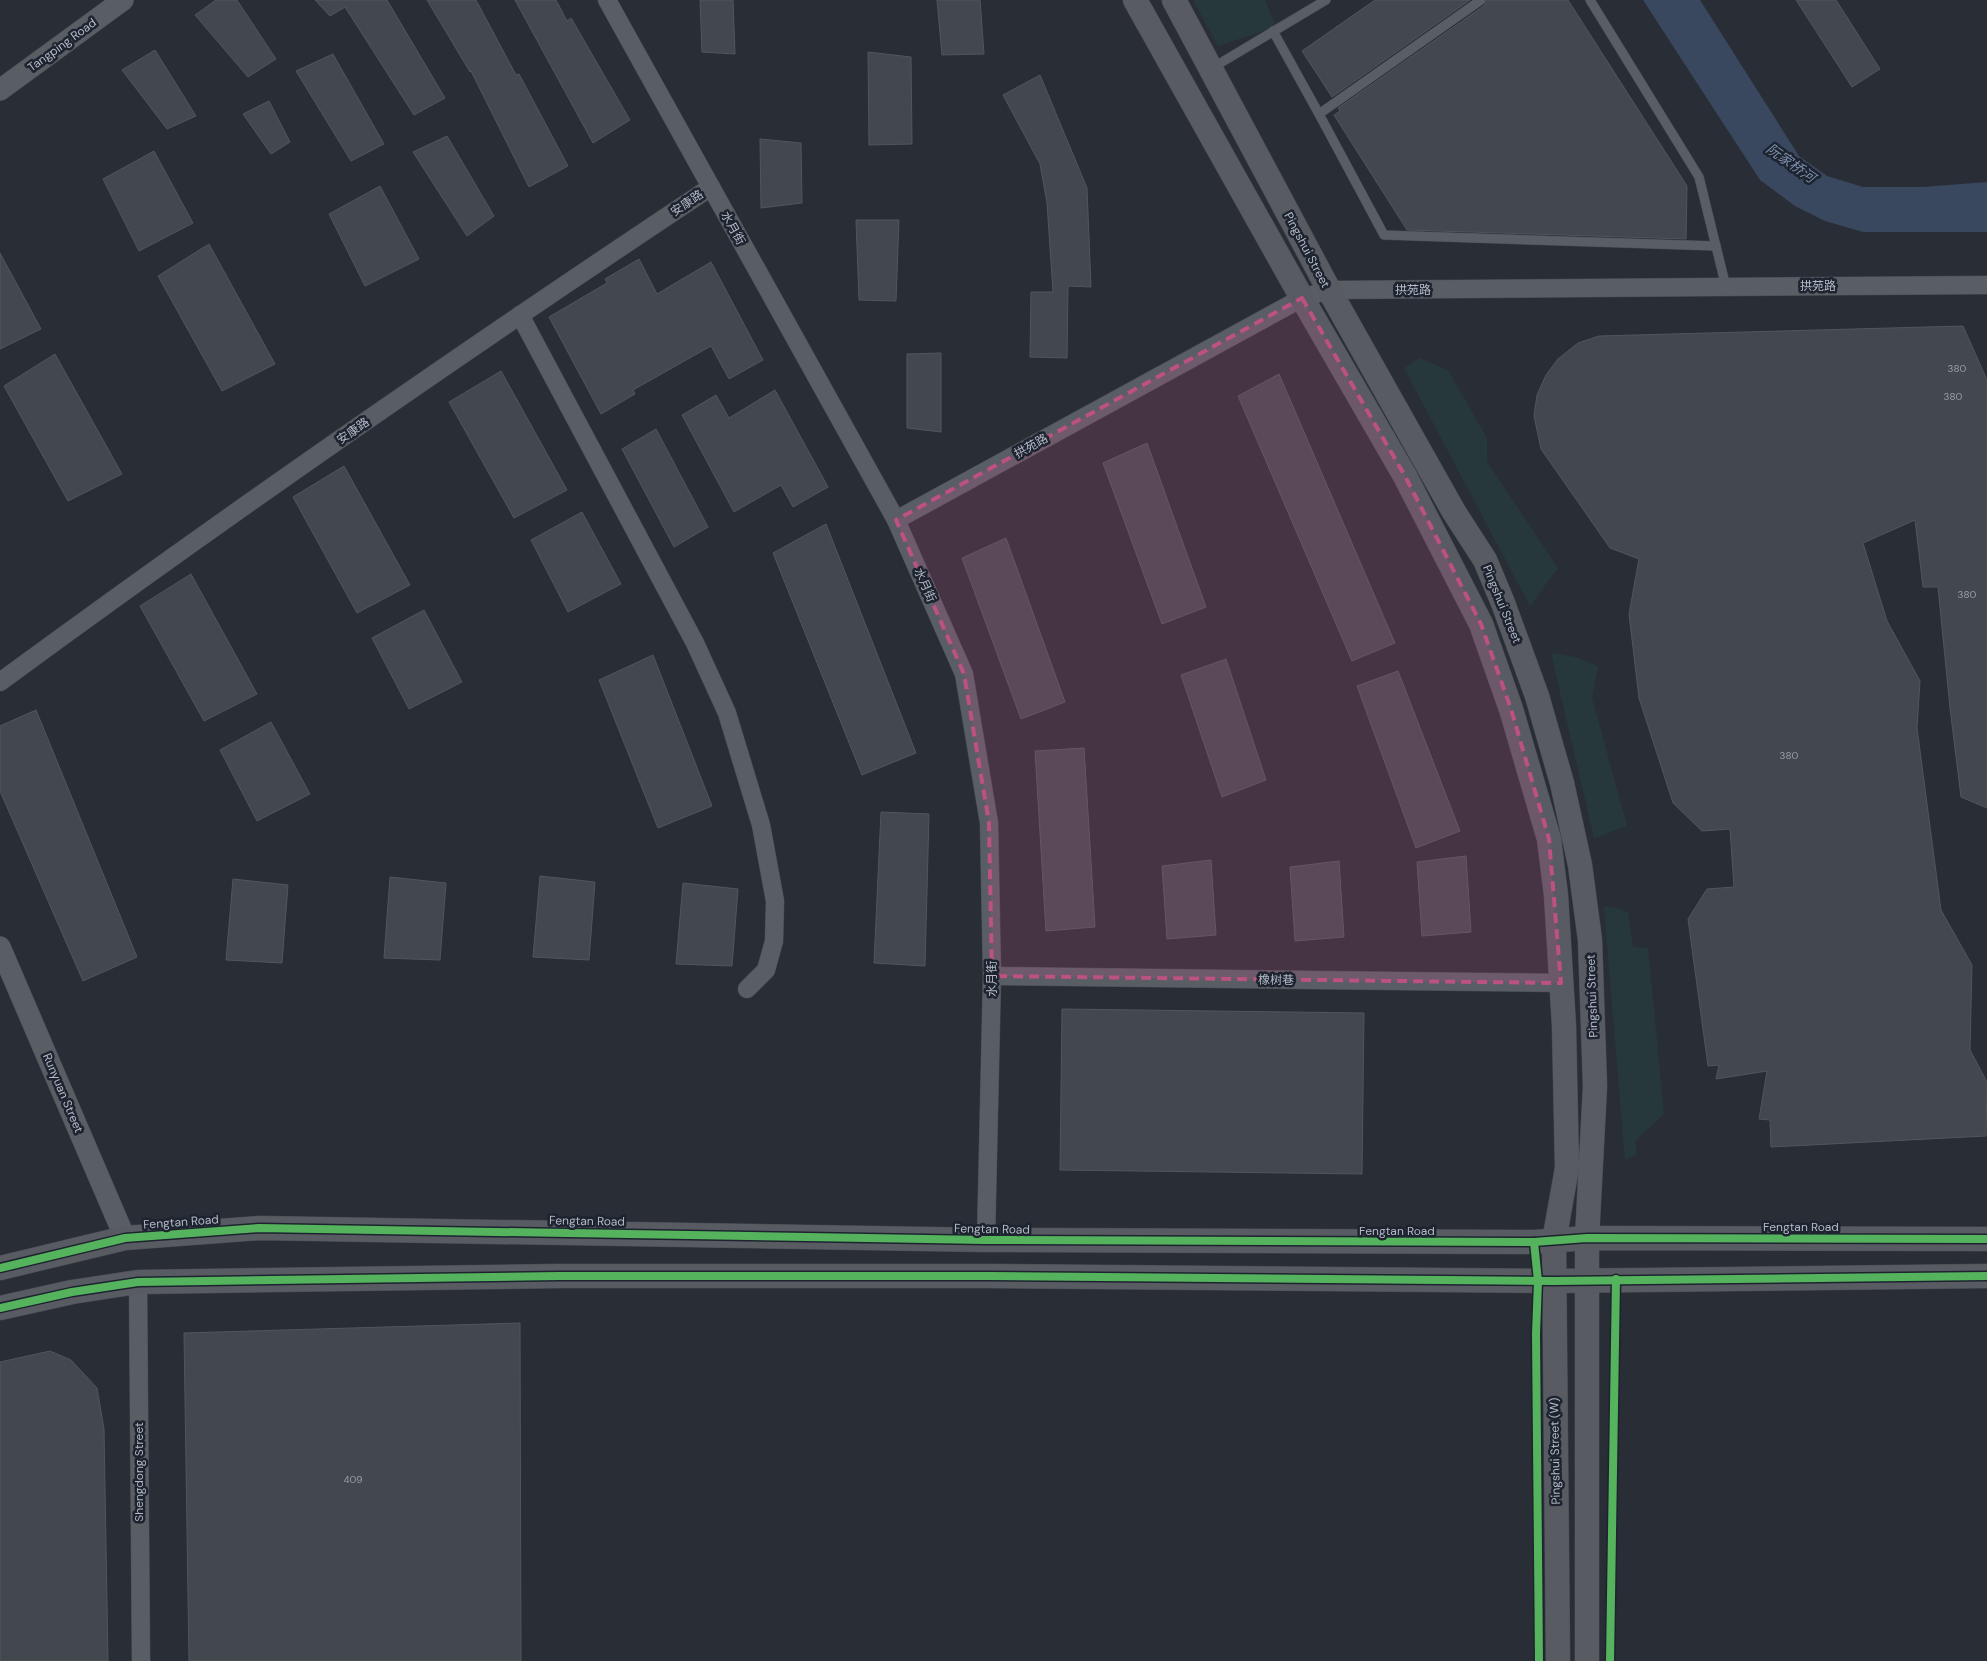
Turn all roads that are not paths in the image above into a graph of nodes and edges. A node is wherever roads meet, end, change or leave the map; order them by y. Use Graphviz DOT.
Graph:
graph roads {
  1 [pos="123,0"];
  2 [pos="607,0"];
  3 [pos="1135,0"];
  4 [pos="1174,0"];
  5 [pos="1326,0"];
  6 [pos="1481,0"];
  7 [pos="1590,0"];
  8 [pos="1273,31"];
  9 [pos="1211,68"];
  10 [pos="0,90"];
  11 [pos="1319,114"];
  12 [pos="711,187"];
  13 [pos="1716,246"];
  14 [pos="1987,285"];
  15 [pos="1726,287"];
  16 [pos="1329,290"];
  17 [pos="1302,298"];
  18 [pos="520,315"];
  19 [pos="896,520"];
  20 [pos="0,682"];
  21 [pos="0,947"];
  22 [pos="992,976"];
  23 [pos="1561,983"];
  24 [pos="747,989"];
  25 [pos="126,1238"];
  26 [pos="1587,1238"];
  27 [pos="1987,1239"];
  28 [pos="986,1240"];
  29 [pos="1554,1241"];
  30 [pos="0,1268"];
  31 [pos="1987,1276"];
  32 [pos="1588,1279"];
  33 [pos="1553,1281"];
  34 [pos="138,1282"];
  35 [pos="0,1308"];
  36 [pos="140,1661"];
  37 [pos="1558,1661"];
  38 [pos="1587,1661"];
  1 -- 10 [label="street, Tangping Road"];
  2 -- 12 [label="street, 水月街"];
  3 -- 17 [label="main road"];
  4 -- 16 [label="main road, Pingshui Street"];
  5 -- 8 [label="lane"];
  6 -- 11 [label="lane"];
  7 -- 13 [label="lane"];
  8 -- 9 [label="lane"];
  8 -- 11 [label="lane"];
  11 -- 13 [label="lane"];
  12 -- 18 [label="street, 安康路"];
  12 -- 19 [label="street, 水月街"];
  13 -- 15 [label="lane"];
  14 -- 15 [label="street, 拱苑路"];
  15 -- 16 [label="street, 拱苑路"];
  16 -- 17 [label="street, 拱苑路"];
  16 -- 26 [label="main road, Pingshui Street"];
  17 -- 19 [label="street, 拱苑路"];
  17 -- 23 [label="main road"];
  18 -- 20 [label="street, 安康路"];
  18 -- 24 [label="street"];
  19 -- 22 [label="street, 水月街"];
  21 -- 25 [label="street, Runyuan Street"];
  22 -- 23 [label="street, 橡树巷"];
  22 -- 28 [label="street, 水月街"];
  23 -- 29 [label="main road"];
  25 -- 28 [label="main road, Fengtan Road"];
  25 -- 30 [label="main road, Fengtan Road"];
  26 -- 27 [label="main road, Fengtan Road"];
  26 -- 29 [label="main road, Fengtan Road"];
  26 -- 32 [label="main road, Pingshui Street"];
  28 -- 29 [label="main road, Fengtan Road"];
  29 -- 33 [label="main road, Pingshui Street (W)"];
  31 -- 32 [label="main road"];
  32 -- 33 [label="main road"];
  32 -- 38 [label="main road"];
  33 -- 34 [label="main road"];
  33 -- 37 [label="main road, Pingshui Street (W)"];
  34 -- 35 [label="main road"];
  34 -- 36 [label="street, Shengdong Street"];
}
